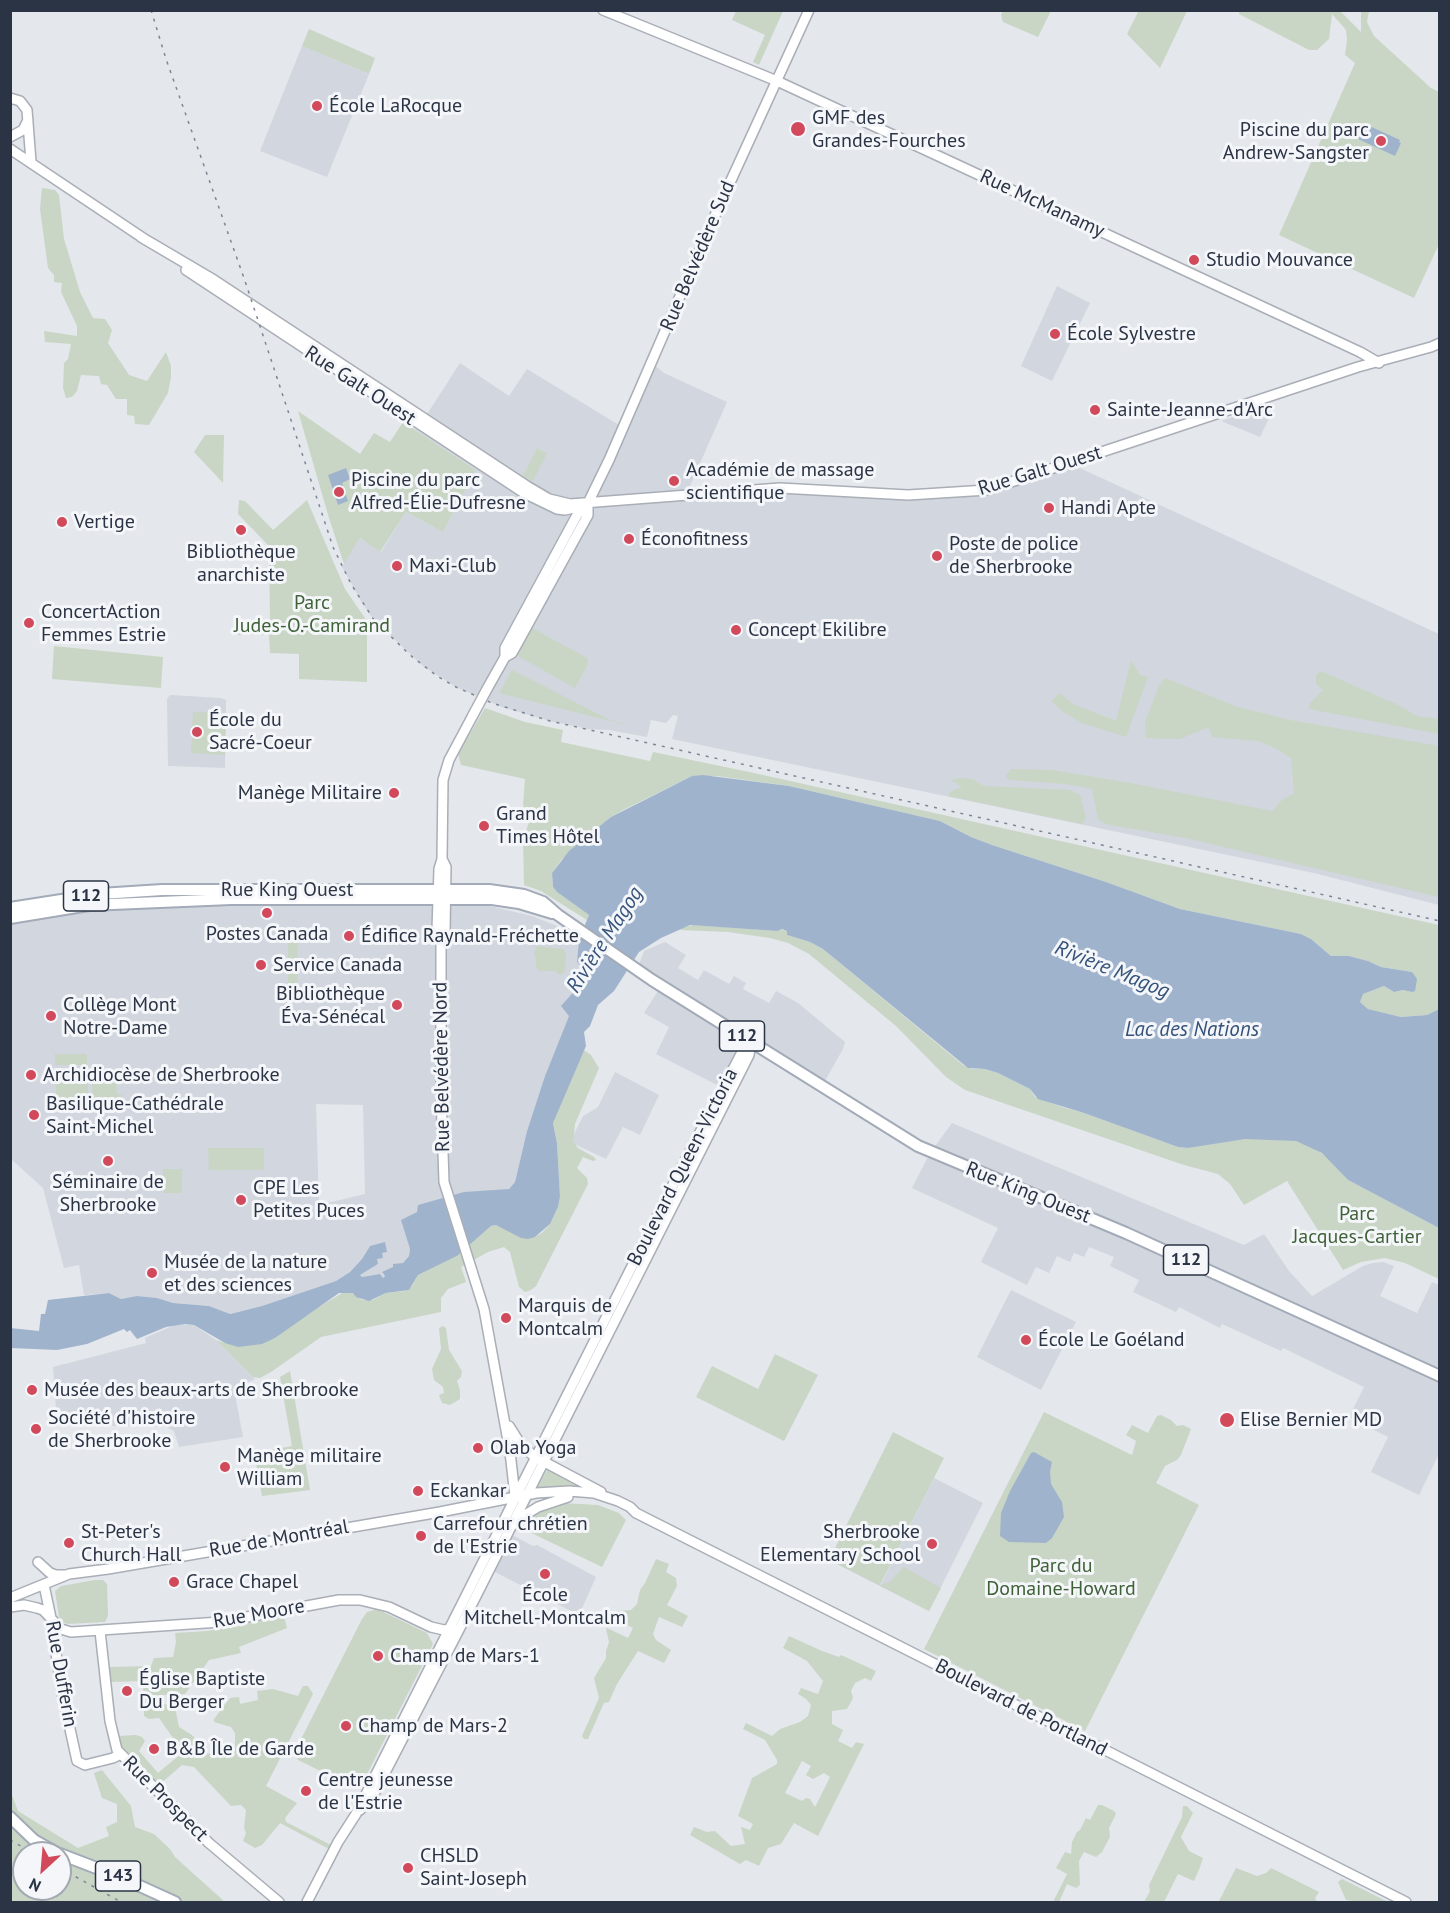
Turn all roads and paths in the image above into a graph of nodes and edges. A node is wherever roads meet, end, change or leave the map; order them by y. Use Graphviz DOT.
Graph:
graph roads {
  1 [pos="603,10"];
  2 [pos="809,10"];
  3 [pos="777,81"];
  4 [pos="11,98"];
  5 [pos="29,118"];
  6 [pos="10,137"];
  7 [pos="10,149"];
  8 [pos="31,162"];
  9 [pos="1437,346"];
  10 [pos="1380,363"];
  11 [pos="588,503"];
  12 [pos="442,895"];
  13 [pos="77,902"];
  14 [pos="10,908"];
  15 [pos="10,918"];
  16 [pos="751,1041"];
  17 [pos="1440,1376"];
  18 [pos="504,1413"];
  19 [pos="510,1452"];
  20 [pos="539,1459"];
  21 [pos="529,1489"];
  22 [pos="568,1497"];
  23 [pos="515,1498"];
  24 [pos="618,1501"];
  25 [pos="636,1513"];
  26 [pos="505,1537"];
  27 [pos="38,1562"];
  28 [pos="69,1574"];
  29 [pos="44,1585"];
  30 [pos="10,1598"];
  31 [pos="10,1608"];
  32 [pos="51,1618"];
  33 [pos="416,1619"];
  34 [pos="464,1620"];
  35 [pos="449,1629"];
  36 [pos="100,1631"];
  37 [pos="439,1649"];
  38 [pos="121,1754"];
  39 [pos="356,1814"];
  40 [pos="10,1817"];
  41 [pos="36,1841"];
  42 [pos="72,1859"];
  43 [pos="175,1902"];
  44 [pos="279,1902"];
  45 [pos="308,1902"];
  46 [pos="1406,1902"];
  1 -- 3 [label="main road, Rue McManamy"];
  2 -- 3 [label="main road, Rue Belvédère Sud"];
  3 -- 10 [label="main road, Rue McManamy"];
  3 -- 11 [label="main road, Rue Belvédère Sud"];
  4 -- 5 [label="main road"];
  5 -- 6 [label="main road"];
  5 -- 8 [label="main road"];
  7 -- 8 [label="main road, Rue Galt Ouest"];
  8 -- 11 [label="main road, Rue Galt Ouest"];
  9 -- 10 [label="main road, Rue Galt Ouest"];
  10 -- 11 [label="main road, Rue Galt Ouest"];
  11 -- 12 [label="main road, Rue Belvédère Sud, bridge"];
  12 -- 13 [label="main road, Rue King Ouest / 112"];
  12 -- 16 [label="main road, Rue King Ouest / 112"];
  12 -- 18 [label="main road, Rue Belvédère Nord"];
  13 -- 14 [label="main road, Rue King Ouest / 112"];
  13 -- 15 [label="main road, Rue King Ouest / 112"];
  16 -- 17 [label="main road, Rue King Ouest / 112"];
  16 -- 20 [label="main road, Boulevard Queen-Victoria"];
  18 -- 19 [label="main road"];
  18 -- 20 [label="main road"];
  19 -- 21 [label="main road"];
  19 -- 23 [label="main road"];
  20 -- 21 [label="main road, Boulevard Queen-Victoria"];
  20 -- 24 [label="main road"];
  21 -- 22 [label="main road, Boulevard de Portland"];
  21 -- 23 [label="main road, Boulevard de Portland"];
  21 -- 23 [label="main road, Boulevard Queen-Victoria"];
  21 -- 24 [label="main road, Boulevard de Portland"];
  21 -- 26 [label="main road, Boulevard Queen-Victoria"];
  22 -- 25 [label="main road, Boulevard de Portland"];
  22 -- 26 [label="main road"];
  23 -- 28 [label="main road, Rue de Montréal"];
  23 -- 35 [label="main road, Boulevard Queen-Victoria"];
  24 -- 25 [label="main road, Boulevard de Portland"];
  25 -- 46 [label="main road, Boulevard de Portland"];
  26 -- 34 [label="main road, Boulevard Queen-Victoria"];
  27 -- 28 [label="main road"];
  28 -- 29 [label="main road, Rue de Montréal"];
  29 -- 30 [label="main road, Rue de Montréal"];
  29 -- 32 [label="main road, Rue Dufferin"];
  31 -- 32 [label="main road, Rue Moore"];
  32 -- 36 [label="main road, Rue Moore"];
  32 -- 38 [label="main road, Rue Dufferin"];
  33 -- 35 [label="main road, Rue Moore"];
  33 -- 36 [label="main road, Rue Moore"];
  33 -- 37 [label="main road"];
  34 -- 35 [label="main road"];
  34 -- 39 [label="main road, Boulevard Queen-Victoria"];
  35 -- 37 [label="main road, Boulevard Queen-Victoria"];
  36 -- 38 [label="main road, Rue Prospect"];
  37 -- 39 [label="main road, Boulevard Queen-Victoria"];
  38 -- 44 [label="main road, Rue Prospect"];
  39 -- 45 [label="main road, Boulevard Queen-Victoria"];
  40 -- 41 [label="main road, 143"];
  42 -- 43 [label="main road, 143"];
}
